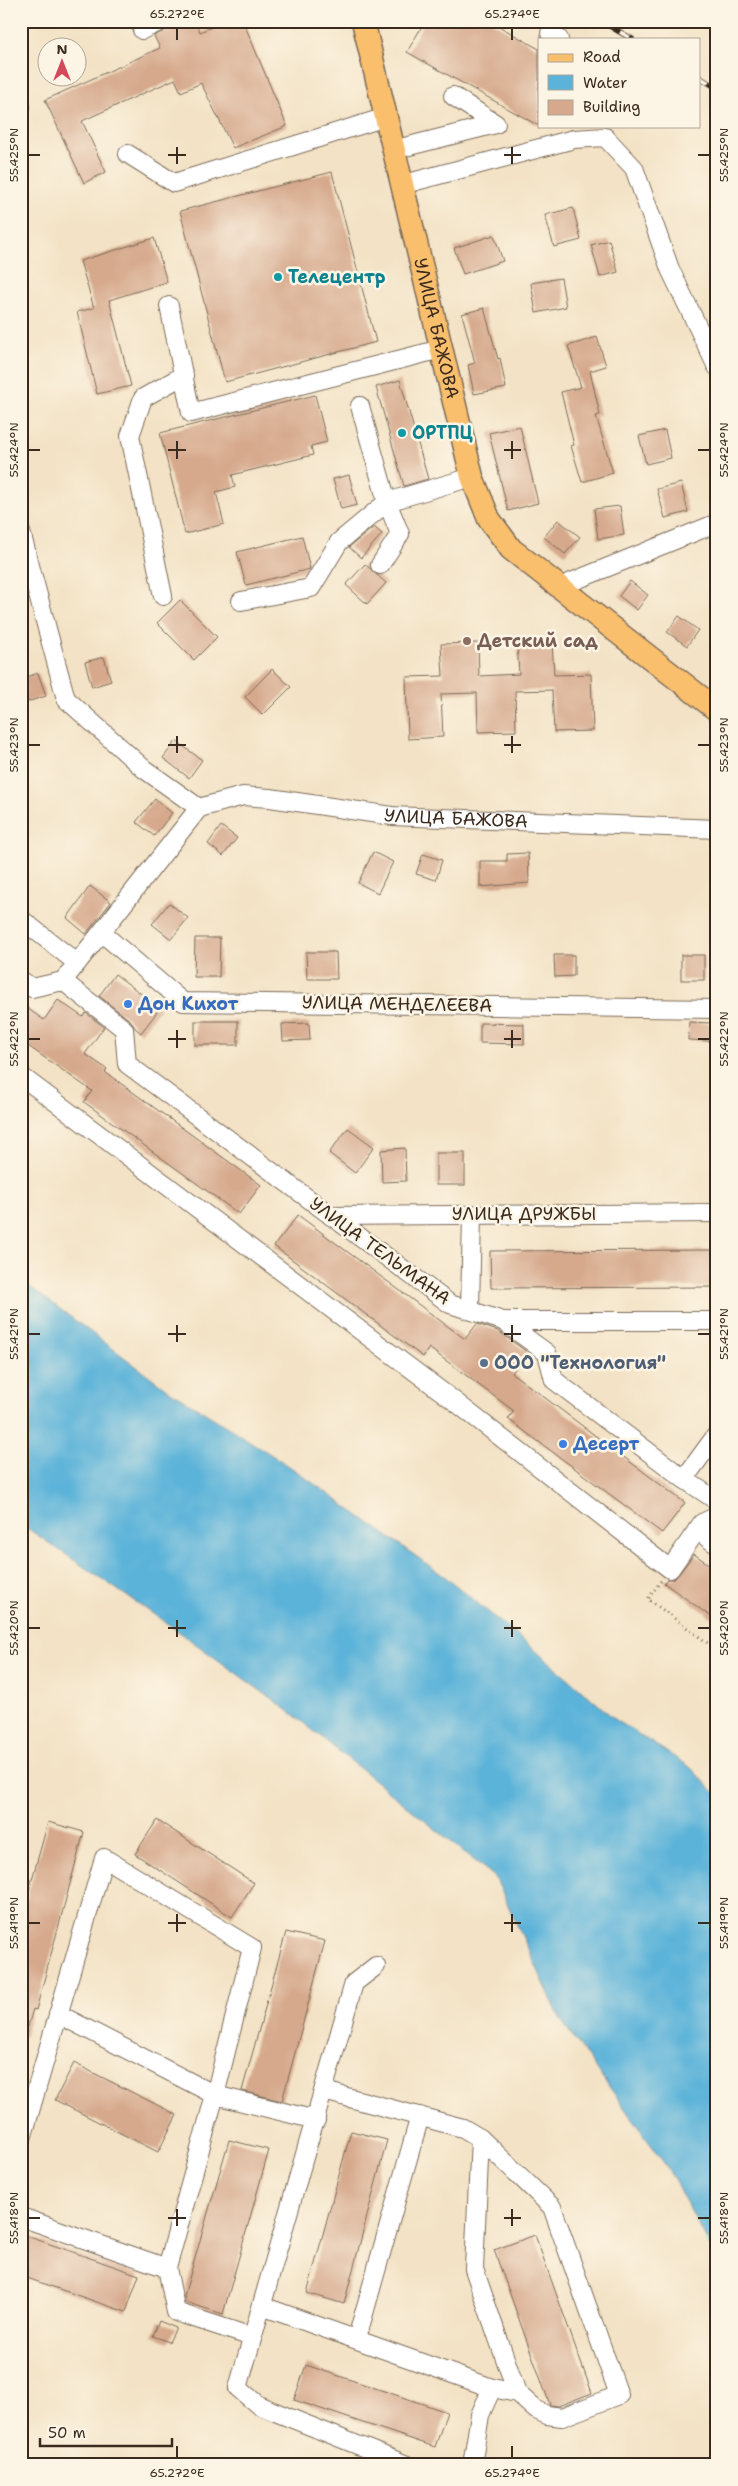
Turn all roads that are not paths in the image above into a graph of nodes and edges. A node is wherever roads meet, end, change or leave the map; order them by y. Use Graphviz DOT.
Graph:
graph roads {
  1 [pos="160,21"];
  2 [pos="363,21"];
  3 [pos="142,30"];
  4 [pos="453,96"];
  5 [pos="386,117"];
  6 [pos="576,132"];
  7 [pos="393,150"];
  8 [pos="128,154"];
  9 [pos="401,185"];
  10 [pos="169,306"];
  11 [pos="441,349"];
  12 [pos="717,367"];
  13 [pos="184,374"];
  14 [pos="360,406"];
  15 [pos="472,477"];
  16 [pos="387,502"];
  17 [pos="717,523"];
  18 [pos="21,532"];
  19 [pos="380,565"];
  20 [pos="559,587"];
  21 [pos="163,596"];
  22 [pos="241,601"];
  23 [pos="717,710"];
  24 [pos="199,808"];
  25 [pos="717,830"];
  26 [pos="21,920"];
  27 [pos="102,933"];
  28 [pos="77,963"];
  29 [pos="21,980"];
  30 [pos="63,981"];
  31 [pos="717,1009"];
  32 [pos="21,1076"];
  33 [pos="717,1213"];
  34 [pos="472,1214"];
  35 [pos="330,1216"];
  36 [pos="470,1310"];
  37 [pos="503,1321"];
  38 [pos="717,1321"];
  39 [pos="717,1434"];
  40 [pos="684,1479"];
  41 [pos="717,1501"];
  42 [pos="717,1516"];
  43 [pos="697,1530"];
  44 [pos="717,1545"];
  45 [pos="376,1966"];
  46 [pos="58,2014"];
  47 [pos="324,2091"];
  48 [pos="215,2095"];
  49 [pos="420,2116"];
  50 [pos="316,2120"];
  51 [pos="480,2138"];
  52 [pos="21,2142"];
  53 [pos="21,2217"];
  54 [pos="167,2268"];
  55 [pos="262,2306"];
  56 [pos="252,2337"];
  57 [pos="357,2338"];
  58 [pos="492,2388"];
  59 [pos="517,2393"];
  60 [pos="407,2465"];
  61 [pos="472,2465"];
  1 -- 3 [label="street"];
  2 -- 5 [label="main road, УЛИЦА БАЖОВА"];
  4 -- 7 [label="street"];
  5 -- 7 [label="main road, УЛИЦА БАЖОВА"];
  5 -- 8 [label="street"];
  6 -- 9 [label="street"];
  6 -- 12 [label="street"];
  7 -- 9 [label="main road, УЛИЦА БАЖОВА"];
  9 -- 11 [label="main road, УЛИЦА БАЖОВА"];
  10 -- 13 [label="street"];
  11 -- 13 [label="street"];
  11 -- 15 [label="main road, УЛИЦА БАЖОВА"];
  13 -- 21 [label="street"];
  14 -- 16 [label="street"];
  15 -- 16 [label="street"];
  15 -- 20 [label="main road, УЛИЦА БАЖОВА"];
  16 -- 19 [label="street"];
  16 -- 22 [label="street"];
  17 -- 20 [label="street"];
  18 -- 24 [label="street"];
  20 -- 23 [label="main road, УЛИЦА БАЖОВА"];
  24 -- 25 [label="street, УЛИЦА БАЖОВА"];
  24 -- 27 [label="street"];
  26 -- 28 [label="street"];
  27 -- 28 [label="street"];
  27 -- 31 [label="street, УЛИЦА МЕНДЕЛЕЕВА"];
  28 -- 30 [label="street"];
  29 -- 30 [label="street"];
  30 -- 35 [label="street, УЛИЦА ТЕЛЬМАНА"];
  32 -- 43 [label="street"];
  33 -- 34 [label="street, УЛИЦА ДРУЖБЫ"];
  34 -- 35 [label="street, УЛИЦА ДРУЖБЫ"];
  34 -- 36 [label="street"];
  35 -- 36 [label="street, УЛИЦА ТЕЛЬМАНА"];
  36 -- 37 [label="street, УЛИЦА ТЕЛЬМАНА"];
  37 -- 38 [label="street"];
  37 -- 40 [label="street, УЛИЦА ТЕЛЬМАНА"];
  39 -- 40 [label="street"];
  40 -- 41 [label="street, УЛИЦА ТЕЛЬМАНА"];
  42 -- 43 [label="street"];
  43 -- 44 [label="street"];
  45 -- 47 [label="street"];
  46 -- 48 [label="street"];
  46 -- 48 [label="street"];
  46 -- 52 [label="street"];
  47 -- 49 [label="street"];
  47 -- 50 [label="street"];
  48 -- 50 [label="street"];
  48 -- 54 [label="street"];
  49 -- 51 [label="street"];
  49 -- 57 [label="street"];
  50 -- 55 [label="street"];
  51 -- 59 [label="street"];
  51 -- 59 [label="street"];
  53 -- 54 [label="street"];
  54 -- 56 [label="street"];
  55 -- 56 [label="street"];
  55 -- 57 [label="street"];
  56 -- 60 [label="street"];
  57 -- 58 [label="street"];
  58 -- 59 [label="street"];
  58 -- 61 [label="street"];
}
